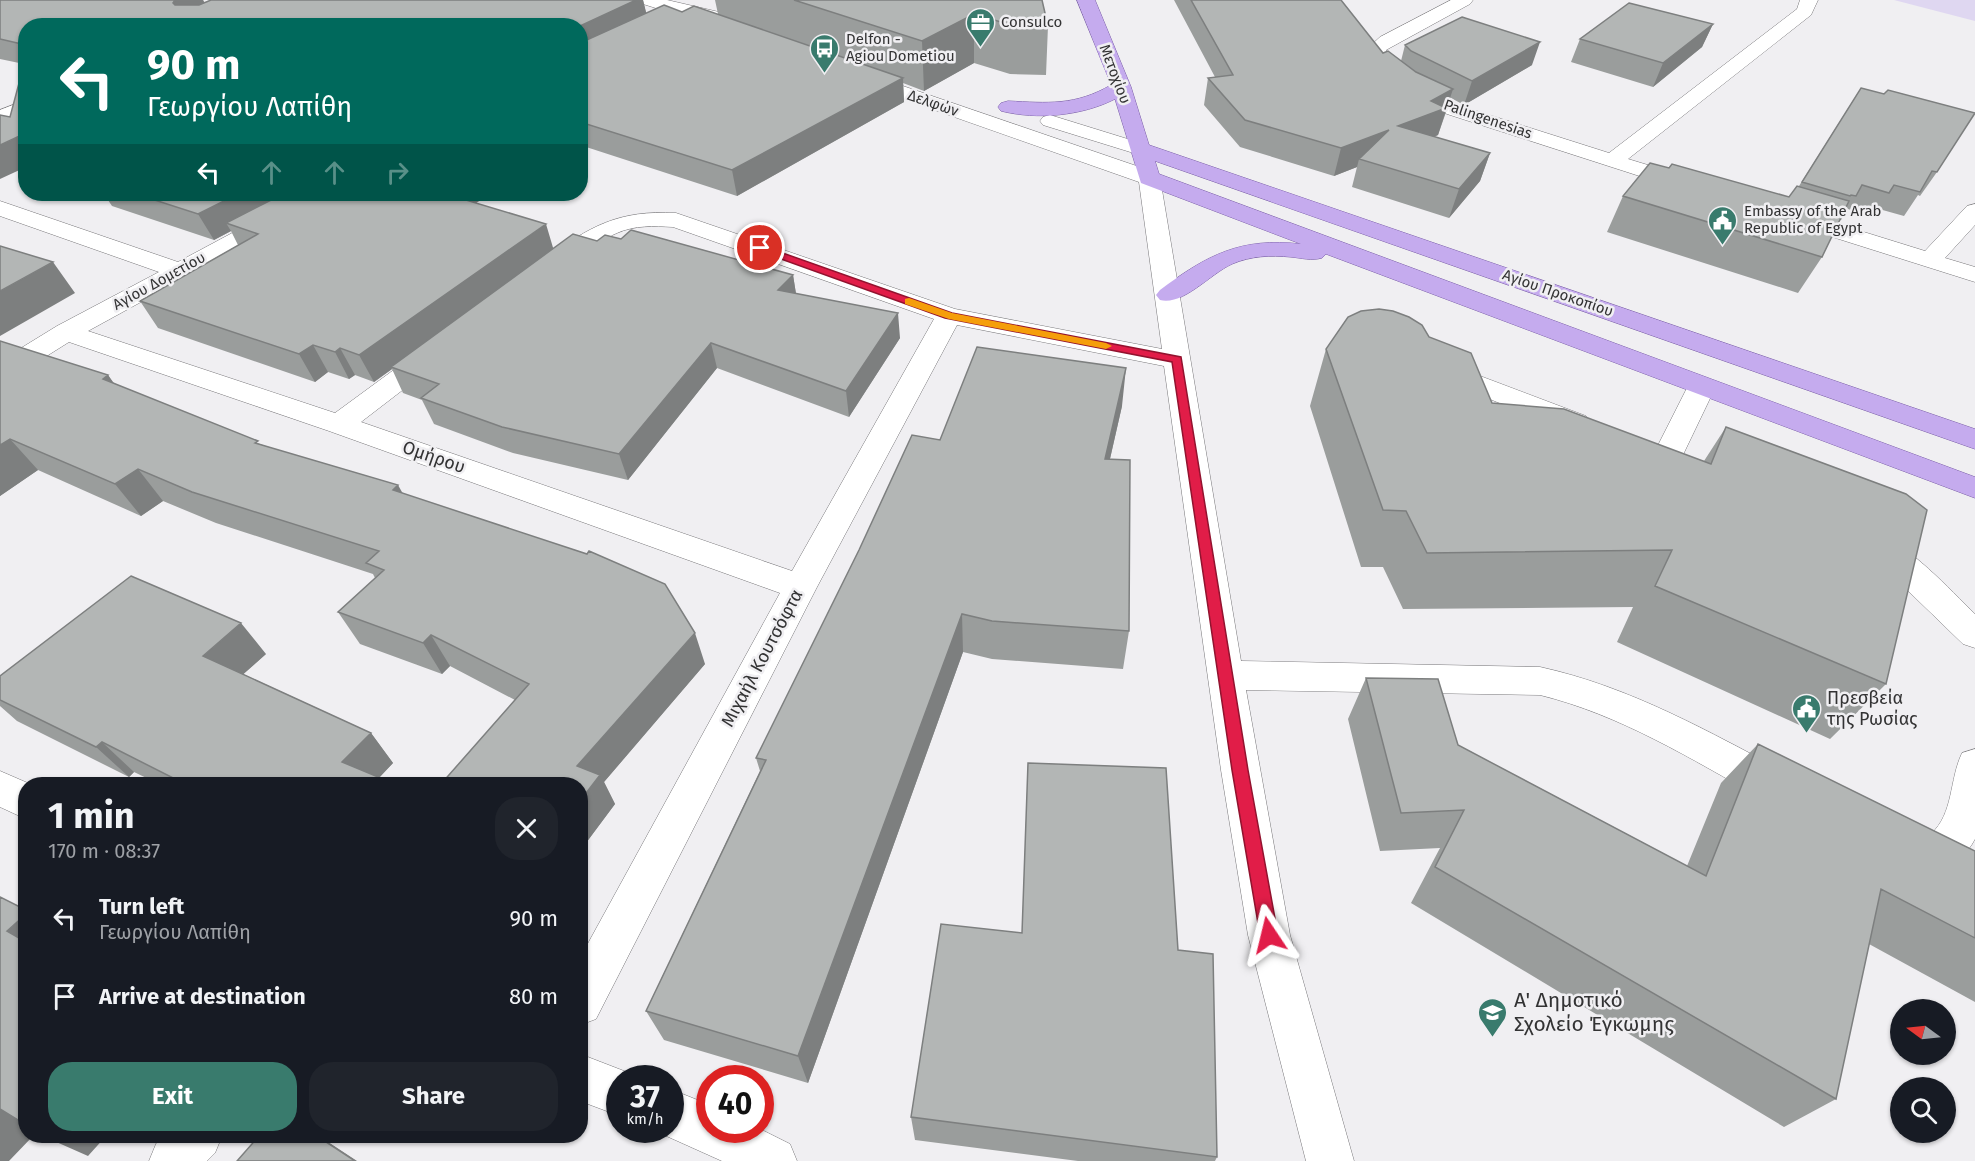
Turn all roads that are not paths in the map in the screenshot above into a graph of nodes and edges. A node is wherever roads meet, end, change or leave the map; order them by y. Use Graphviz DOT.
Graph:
graph roads {
  1 [pos="650,0"];
  2 [pos="702,0"];
  3 [pos="1086,0"];
  4 [pos="1464,0"];
  5 [pos="1809,0"];
  6 [pos="684,11"];
  7 [pos="663,22"];
  8 [pos="735,28"];
  9 [pos="862,61"];
  10 [pos="843,72"];
  11 [pos="941,86"];
  12 [pos="1121,87"];
  13 [pos="986,100"];
  14 [pos="1008,107"];
  15 [pos="18,110"];
  16 [pos="0,118"];
  17 [pos="1140,149"];
  18 [pos="1613,160"];
  19 [pos="1149,178"];
  20 [pos="1703,189"];
  21 [pos="308,201"];
  22 [pos="0,208"];
  23 [pos="1771,210"];
  24 [pos="1975,211"];
  25 [pos="1929,261"];
  26 [pos="1369,262"];
  27 [pos="178,270"];
  28 [pos="1975,275"];
  29 [pos="533,280"];
  30 [pos="1169,295"];
  31 [pos="949,316"];
  32 [pos="66,332"];
  33 [pos="457,336"];
  34 [pos="1177,360"];
  35 [pos="1422,362"];
  36 [pos="0,373"];
  37 [pos="1702,386"];
  38 [pos="339,424"];
  39 [pos="1599,432"];
  40 [pos="1975,439"];
  41 [pos="1666,459"];
  42 [pos="1975,488"];
  43 [pos="1850,532"];
  44 [pos="800,587"];
  45 [pos="1975,635"];
  46 [pos="1227,675"];
  47 [pos="1975,765"];
  48 [pos="0,788"];
  49 [pos="18,798"];
  50 [pos="1807,802"];
  51 [pos="1879,840"];
  52 [pos="588,988"];
  53 [pos="588,1080"];
  54 [pos="606,1087"];
  55 [pos="191,1143"];
  56 [pos="738,1143"];
  57 [pos="173,1161"];
  58 [pos="773,1161"];
  59 [pos="1330,1161"];
  1 -- 6 [label="street"];
  2 -- 6 [label="street"];
  3 -- 12 [label="main road, Μετοχίου"];
  4 -- 18 [label="street, Palingenesias"];
  5 -- 18 [label="street"];
  6 -- 7 [label="street"];
  6 -- 8 [label="street"];
  9 -- 11 [label="street, Δελφών"];
  10 -- 19 [label="street, Δελφών"];
  12 -- 14 [label="main road"];
  12 -- 17 [label="main road, Μετοχίου"];
  13 -- 14 [label="street, Δελφών"];
  14 -- 17 [label="street, Δελφών"];
  15 -- 16 [label="street"];
  17 -- 19 [label="main road, Μετοχίου"];
  17 -- 40 [label="main road, Αγίου Προκοπίου"];
  18 -- 20 [label="street, Palingenesias"];
  19 -- 26 [label="main road, Αγίου Προκοπίου"];
  19 -- 30 [label="street"];
  21 -- 27 [label="street, Αγίου Δομετίου"];
  22 -- 27 [label="street"];
  23 -- 25 [label="street"];
  24 -- 25 [label="street"];
  25 -- 28 [label="street"];
  26 -- 30 [label="main road"];
  26 -- 37 [label="main road, Αγίου Προκοπίου"];
  27 -- 32 [label="street, Αγίου Δομετίου"];
  29 -- 31 [label="street"];
  30 -- 34 [label="street"];
  31 -- 34 [label="street"];
  31 -- 44 [label="street, Μιχαήλ Κουτσόφτα"];
  32 -- 36 [label="street, Αγίου Δομετίου"];
  32 -- 38 [label="street, Ομήρου"];
  33 -- 38 [label="street"];
  34 -- 46 [label="street"];
  35 -- 39 [label="street"];
  37 -- 41 [label="street"];
  37 -- 42 [label="main road, Αγίου Προκοπίου"];
  38 -- 44 [label="street, Ομήρου"];
  43 -- 45 [label="street"];
  44 -- 52 [label="street, Μιχαήλ Κουτσόφτα"];
  46 -- 50 [label="street"];
  46 -- 59 [label="street"];
  47 -- 51 [label="street"];
  48 -- 49 [label="street"];
  53 -- 54 [label="street"];
  55 -- 57 [label="street"];
  56 -- 58 [label="street"];
}
